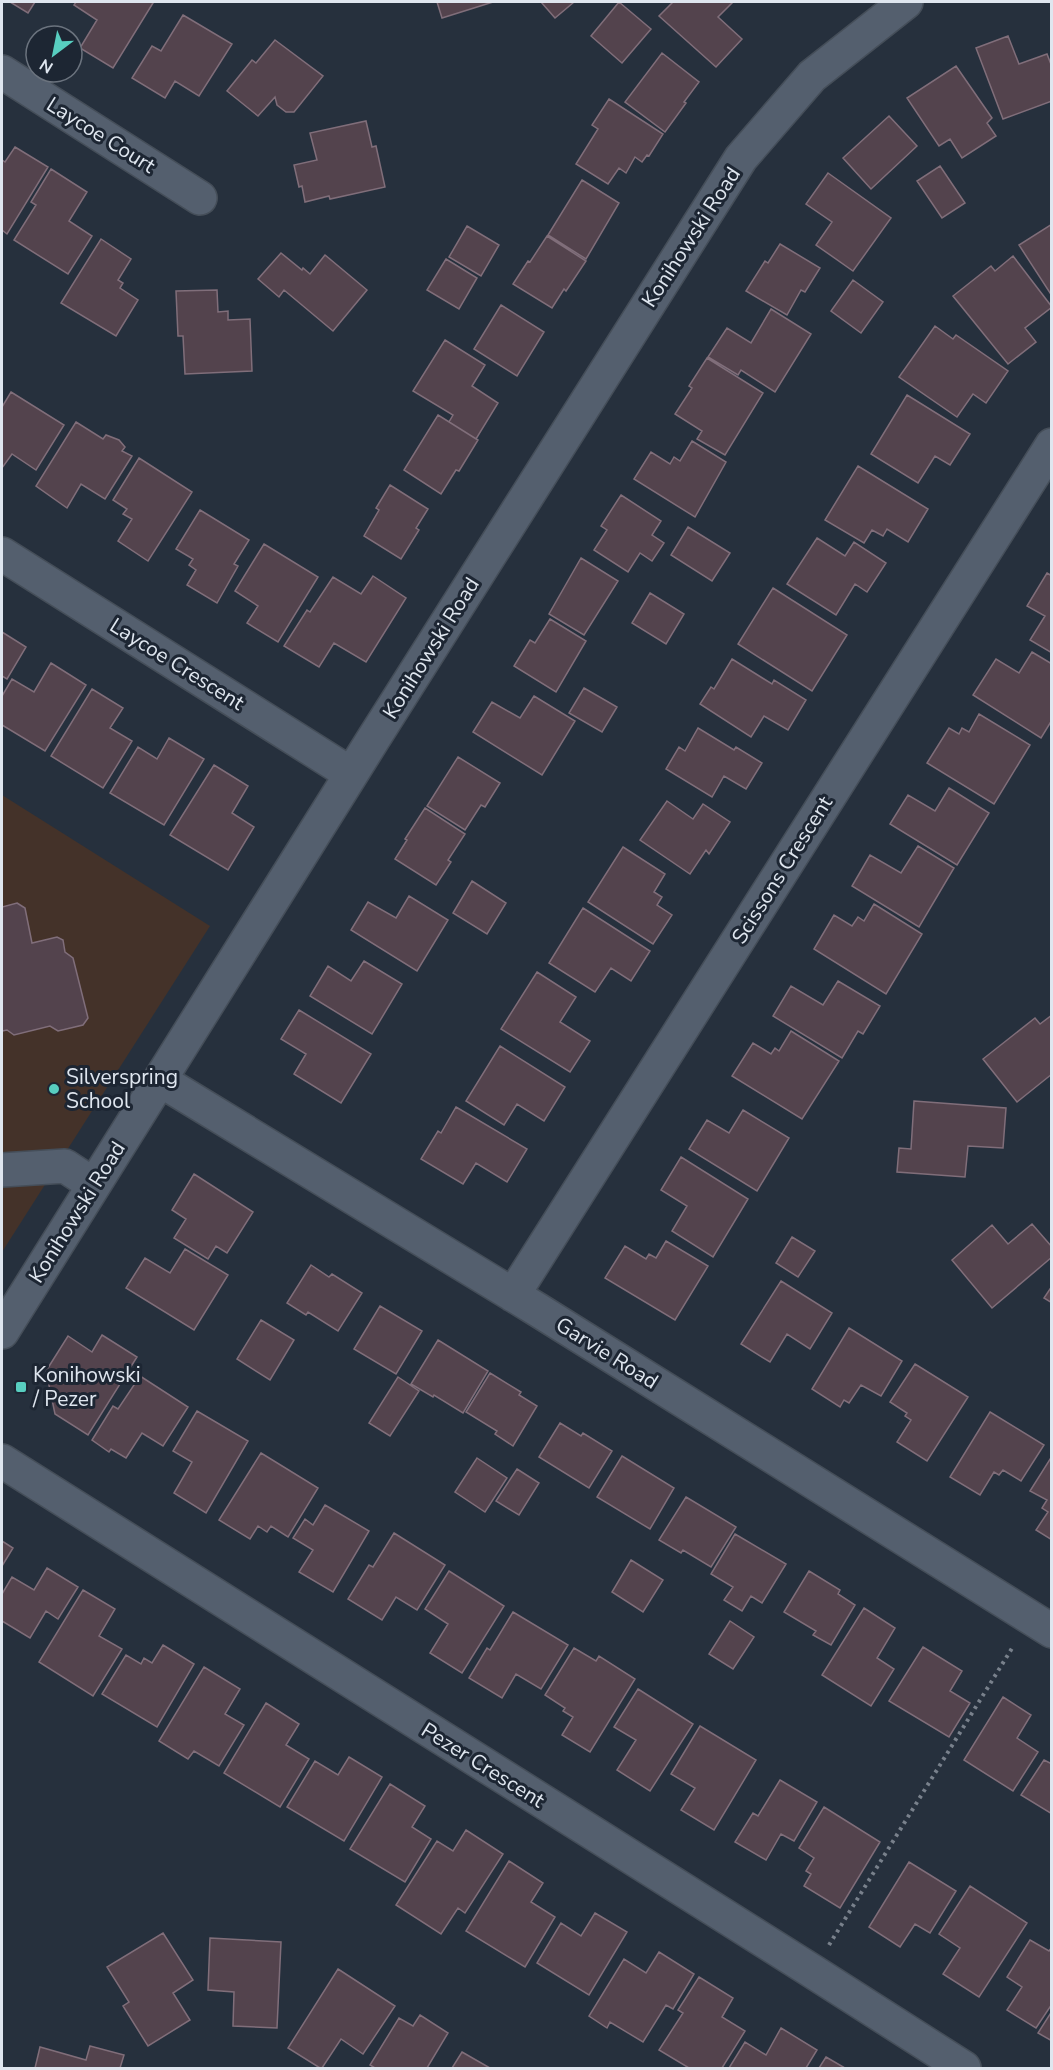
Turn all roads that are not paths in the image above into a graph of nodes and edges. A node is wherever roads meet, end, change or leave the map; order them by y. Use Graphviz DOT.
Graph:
graph roads {
  1 [pos="906,2"];
  2 [pos="2,72"];
  3 [pos="200,198"];
  4 [pos="1052,445"];
  5 [pos="2,554"];
  6 [pos="351,774"];
  7 [pos="160,1080"];
  8 [pos="2,1170"];
  9 [pos="94,1185"];
  10 [pos="513,1295"];
  11 [pos="2,1332"];
  12 [pos="2,1461"];
  13 [pos="1052,1630"];
  14 [pos="964,2068"];
  1 -- 6 [label="street, Konihowski Road"];
  2 -- 3 [label="street, Laycoe Court"];
  4 -- 10 [label="street, Scissons Crescent"];
  5 -- 6 [label="street, Laycoe Crescent"];
  6 -- 7 [label="street, Konihowski Road"];
  7 -- 9 [label="street, Konihowski Road"];
  7 -- 10 [label="street, Garvie Road"];
  8 -- 9 [label="street"];
  9 -- 11 [label="street, Konihowski Road"];
  10 -- 13 [label="street, Garvie Road"];
  12 -- 14 [label="street, Pezer Crescent"];
}
